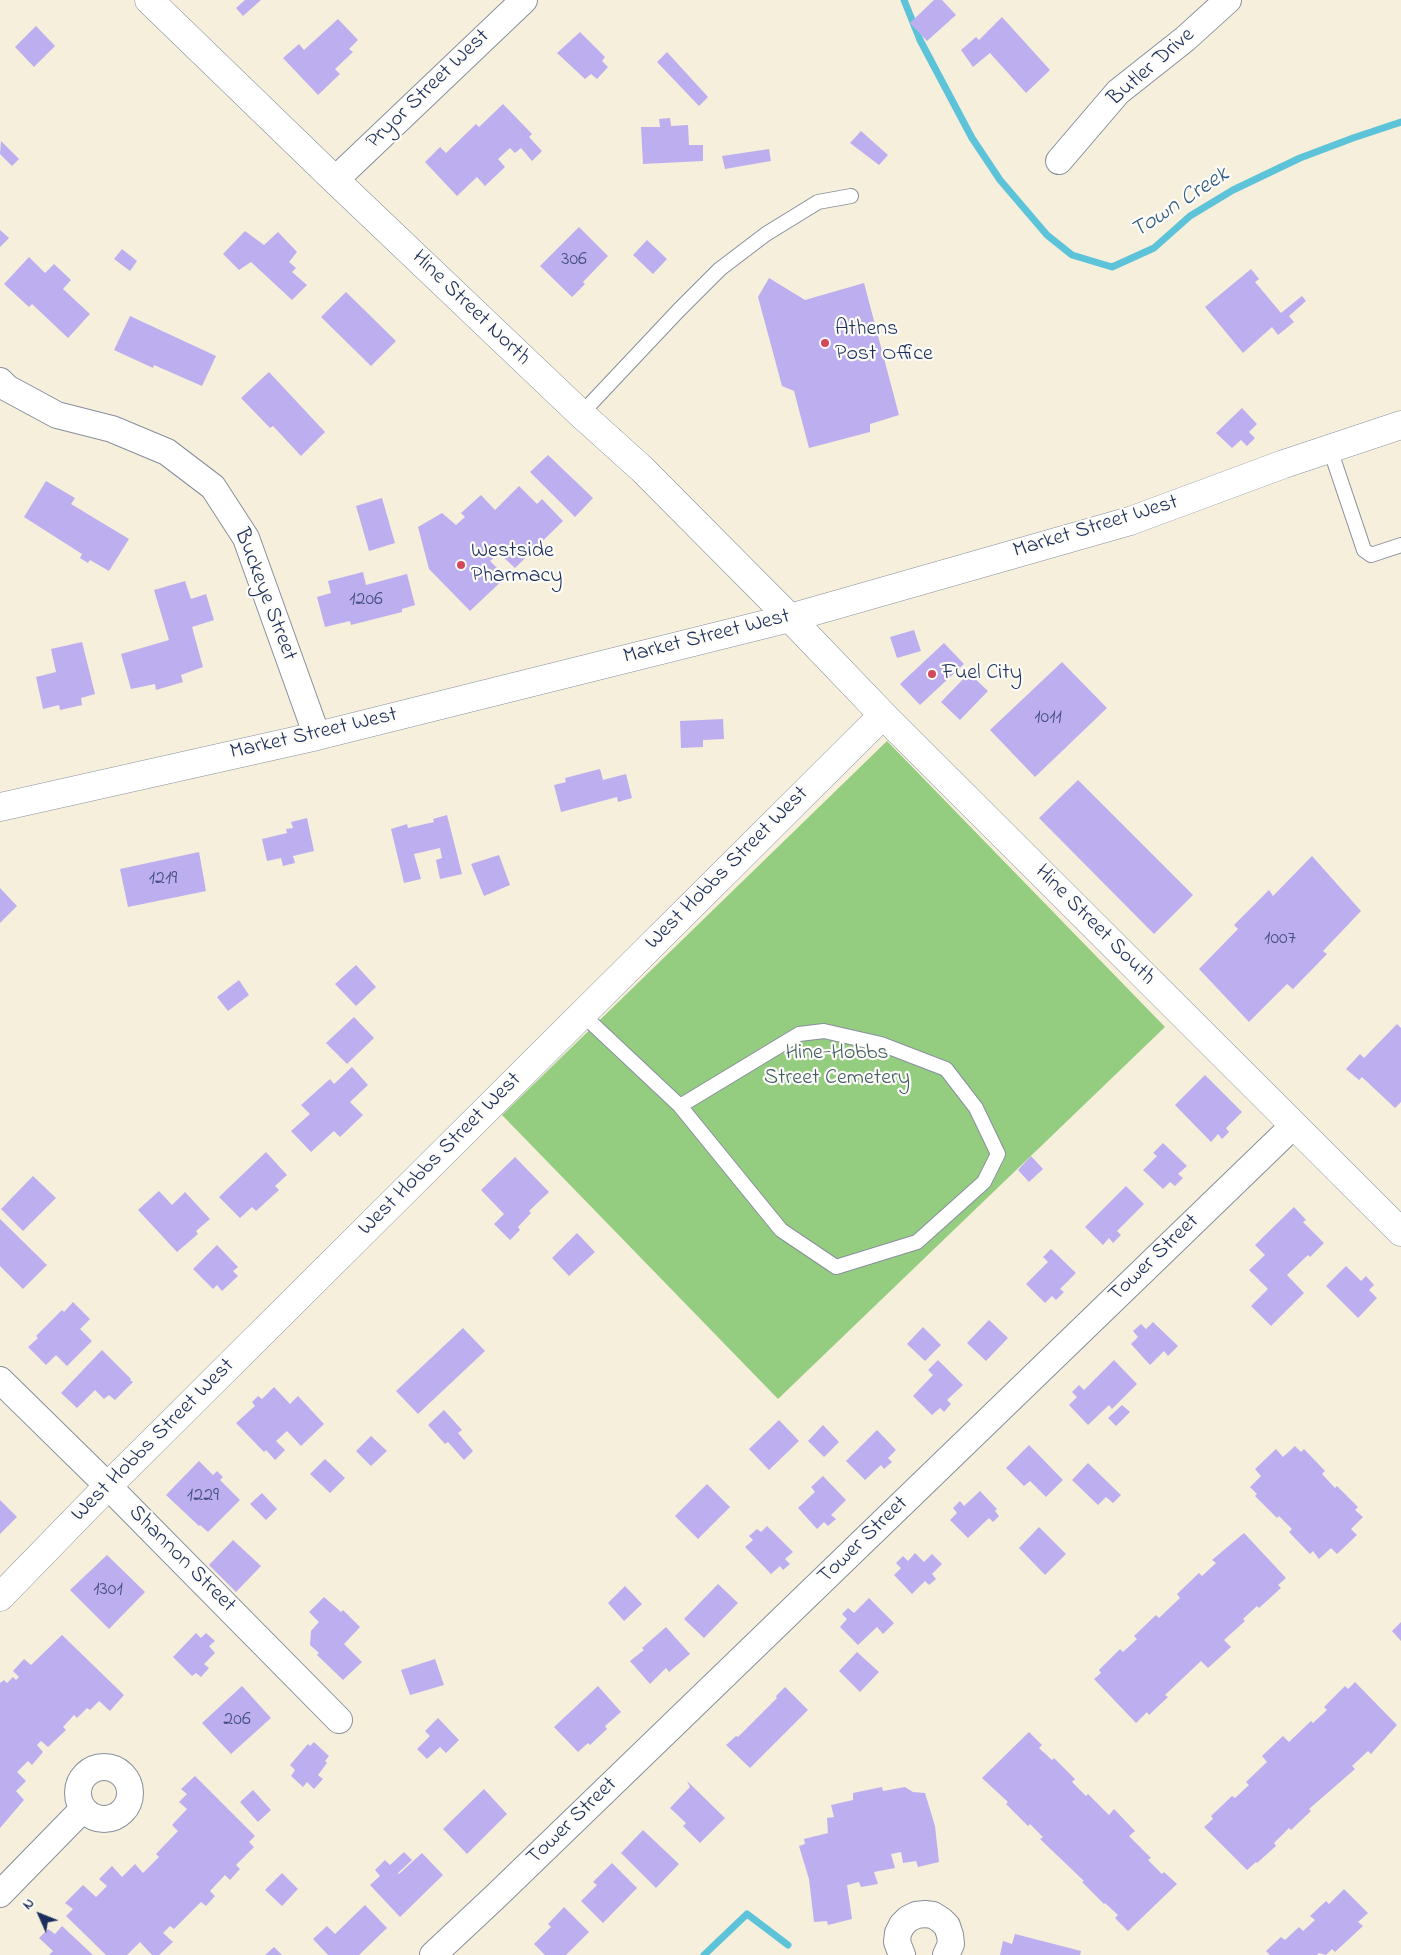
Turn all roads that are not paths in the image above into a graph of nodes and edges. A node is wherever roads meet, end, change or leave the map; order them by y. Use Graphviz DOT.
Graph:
graph roads {
  1 [pos="149,0"];
  2 [pos="524,0"];
  3 [pos="1228,0"];
  4 [pos="1059,162"];
  5 [pos="335,180"];
  6 [pos="851,196"];
  7 [pos="0,382"];
  8 [pos="581,414"];
  9 [pos="1401,426"];
  10 [pos="1330,449"];
  11 [pos="1401,545"];
  12 [pos="790,618"];
  13 [pos="883,715"];
  14 [pos="317,736"];
  15 [pos="0,806"];
  16 [pos="582,1014"];
  17 [pos="680,1106"];
  18 [pos="1294,1125"];
  19 [pos="1401,1232"];
  20 [pos="0,1380"];
  21 [pos="108,1486"];
  22 [pos="0,1597"];
  23 [pos="339,1720"];
  24 [pos="83,1809"];
  25 [pos="0,1894"];
  26 [pos="433,1955"];
  27 [pos="902,1955"];
  28 [pos="946,1955"];
  1 -- 5 [label="street, Hine Street North"];
  2 -- 5 [label="street, Pryor Street West"];
  3 -- 4 [label="street, Butler Drive"];
  5 -- 8 [label="street, Hine Street North"];
  6 -- 8 [label="lane"];
  7 -- 14 [label="street, Buckeye Street"];
  8 -- 12 [label="street, Hine Street North"];
  9 -- 10 [label="street, Market Street West"];
  10 -- 11 [label="lane"];
  10 -- 12 [label="street, Market Street West"];
  12 -- 13 [label="street, Hine Street South"];
  12 -- 14 [label="street, Market Street West"];
  13 -- 16 [label="street, West Hobbs Street West"];
  13 -- 18 [label="street, Hine Street South"];
  14 -- 15 [label="street, Market Street West"];
  16 -- 17 [label="lane"];
  16 -- 21 [label="street, West Hobbs Street West"];
  17 -- 17 [label="lane"];
  18 -- 19 [label="street, Hine Street South"];
  18 -- 26 [label="street, Tower Street"];
  20 -- 21 [label="street, Shannon Street"];
  21 -- 22 [label="street, West Hobbs Street West"];
  21 -- 23 [label="street, Shannon Street"];
  24 -- 25 [label="street"];
  27 -- 28 [label="street"];
}
